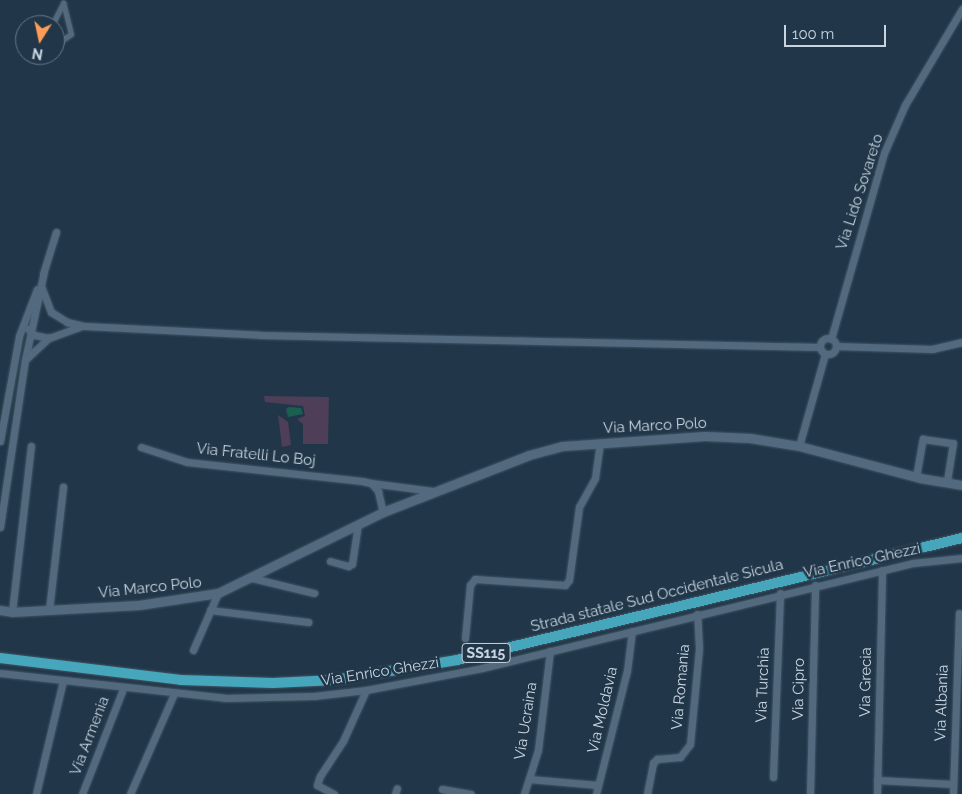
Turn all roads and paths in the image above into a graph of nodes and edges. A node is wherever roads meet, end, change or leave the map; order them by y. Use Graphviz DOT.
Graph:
graph roads {
  1 [pos="63,2"];
  2 [pos="962,9"];
  3 [pos="57,15"];
  4 [pos="65,38"];
  5 [pos="56,232"];
  6 [pos="44,271"];
  7 [pos="41,286"];
  8 [pos="36,312"];
  9 [pos="51,312"];
  10 [pos="25,320"];
  11 [pos="85,326"];
  12 [pos="30,332"];
  13 [pos="49,338"];
  14 [pos="831,339"];
  15 [pos="962,342"];
  16 [pos="820,346"];
  17 [pos="836,346"];
  18 [pos="825,354"];
  19 [pos="25,360"];
  20 [pos="0,441"];
  21 [pos="600,443"];
  22 [pos="31,446"];
  23 [pos="799,446"];
  24 [pos="141,447"];
  25 [pos="916,477"];
  26 [pos="947,482"];
  27 [pos="371,483"];
  28 [pos="962,485"];
  29 [pos="63,487"];
  30 [pos="432,491"];
  31 [pos="383,512"];
  32 [pos="358,524"];
  33 [pos="0,527"];
  34 [pos="962,538"];
  35 [pos="962,558"];
  36 [pos="330,561"];
  37 [pos="882,570"];
  38 [pos="252,578"];
  39 [pos="815,585"];
  40 [pos="218,593"];
  41 [pos="314,593"];
  42 [pos="780,593"];
  43 [pos="0,610"];
  44 [pos="49,610"];
  45 [pos="210,610"];
  46 [pos="12,612"];
  47 [pos="959,613"];
  48 [pos="697,614"];
  49 [pos="308,622"];
  50 [pos="632,631"];
  51 [pos="960,634"];
  52 [pos="465,638"];
  53 [pos="193,650"];
  54 [pos="550,651"];
  55 [pos="0,658"];
  56 [pos="0,673"];
  57 [pos="63,681"];
  58 [pos="123,689"];
  59 [pos="366,690"];
  60 [pos="174,694"];
  61 [pos="773,777"];
  62 [pos="530,779"];
  63 [pos="877,780"];
  64 [pos="953,784"];
  65 [pos="598,785"];
  66 [pos="442,789"];
  67 [pos="320,792"];
  68 [pos="36,794"];
  69 [pos="82,794"];
  70 [pos="130,794"];
  71 [pos="334,794"];
  72 [pos="471,794"];
  73 [pos="524,794"];
  74 [pos="596,794"];
  75 [pos="647,794"];
  76 [pos="810,794"];
  77 [pos="877,794"];
  78 [pos="953,794"];
  1 -- 3 [label="street"];
  1 -- 4 [label="street"];
  2 -- 14 [label="street, Via Lido Sovareto"];
  5 -- 6 [label="street"];
  6 -- 7 [label="street"];
  6 -- 10 [label="street"];
  7 -- 8 [label="street"];
  7 -- 9 [label="street"];
  8 -- 9 [label="street"];
  8 -- 10 [label="street"];
  8 -- 12 [label="street"];
  9 -- 11 [label="street"];
  10 -- 12 [label="street"];
  10 -- 20 [label="street"];
  11 -- 13 [label="street"];
  11 -- 16 [label="street"];
  12 -- 13 [label="street"];
  12 -- 19 [label="street"];
  13 -- 19 [label="street"];
  14 -- 16 [label="street"];
  14 -- 17 [label="street"];
  15 -- 17 [label="street"];
  16 -- 18 [label="street"];
  17 -- 18 [label="street"];
  18 -- 23 [label="street"];
  19 -- 33 [label="street"];
  21 -- 23 [label="street, Via Marco Polo"];
  21 -- 30 [label="street, Via Marco Polo"];
  21 -- 52 [label="street"];
  22 -- 46 [label="street"];
  23 -- 25 [label="street, Via Marco Polo"];
  24 -- 27 [label="street, Via Fratelli Lo Boj"];
  25 -- 26 [label="street, Via Marco Polo"];
  25 -- 26 [label="street"];
  26 -- 28 [label="street, Via Marco Polo"];
  27 -- 30 [label="street, Via Fratelli Lo Boj"];
  27 -- 31 [label="street"];
  29 -- 44 [label="street"];
  30 -- 31 [label="street, Via Marco Polo"];
  31 -- 32 [label="street, Via Marco Polo"];
  32 -- 36 [label="street"];
  32 -- 38 [label="street, Via Marco Polo"];
  34 -- 55 [label="main road, Strada statale Sud Occidentale Sicula / SS115"];
  35 -- 37 [label="street, Via Enrico Ghezzi"];
  37 -- 39 [label="street, Via Enrico Ghezzi"];
  37 -- 63 [label="street, Via Grecia"];
  38 -- 40 [label="street, Via Marco Polo"];
  38 -- 41 [label="street"];
  39 -- 42 [label="street, Via Enrico Ghezzi"];
  39 -- 76 [label="street, Via Cipro"];
  40 -- 44 [label="street, Via Marco Polo"];
  40 -- 45 [label="street"];
  42 -- 48 [label="street, Via Enrico Ghezzi"];
  42 -- 61 [label="street, Via Turchia"];
  43 -- 46 [label="street, Via Marco Polo"];
  44 -- 46 [label="street, Via Marco Polo"];
  45 -- 49 [label="street"];
  45 -- 53 [label="street"];
  47 -- 51 [label="street, Via Albania"];
  48 -- 50 [label="street, Via Enrico Ghezzi"];
  48 -- 75 [label="street, Via Romania"];
  50 -- 54 [label="street, Via Enrico Ghezzi"];
  50 -- 65 [label="street, Via Moldavia"];
  51 -- 64 [label="street, Via Albania"];
  54 -- 59 [label="street, Via Enrico Ghezzi"];
  54 -- 62 [label="street, Via Ucraina"];
  56 -- 57 [label="street, Via Enrico Ghezzi"];
  57 -- 58 [label="street, Via Enrico Ghezzi"];
  57 -- 68 [label="street"];
  58 -- 60 [label="street, Via Enrico Ghezzi"];
  58 -- 69 [label="street, Via Armenia"];
  59 -- 60 [label="street, Via Enrico Ghezzi"];
  59 -- 67 [label="street"];
  60 -- 70 [label="street"];
  62 -- 65 [label="street"];
  62 -- 73 [label="street, Via Ucraina"];
  63 -- 64 [label="street"];
  63 -- 77 [label="street, Via Grecia"];
  64 -- 78 [label="street, Via Albania"];
  65 -- 74 [label="street, Via Moldavia"];
  66 -- 72 [label="street"];
  67 -- 71 [label="street"];
}
